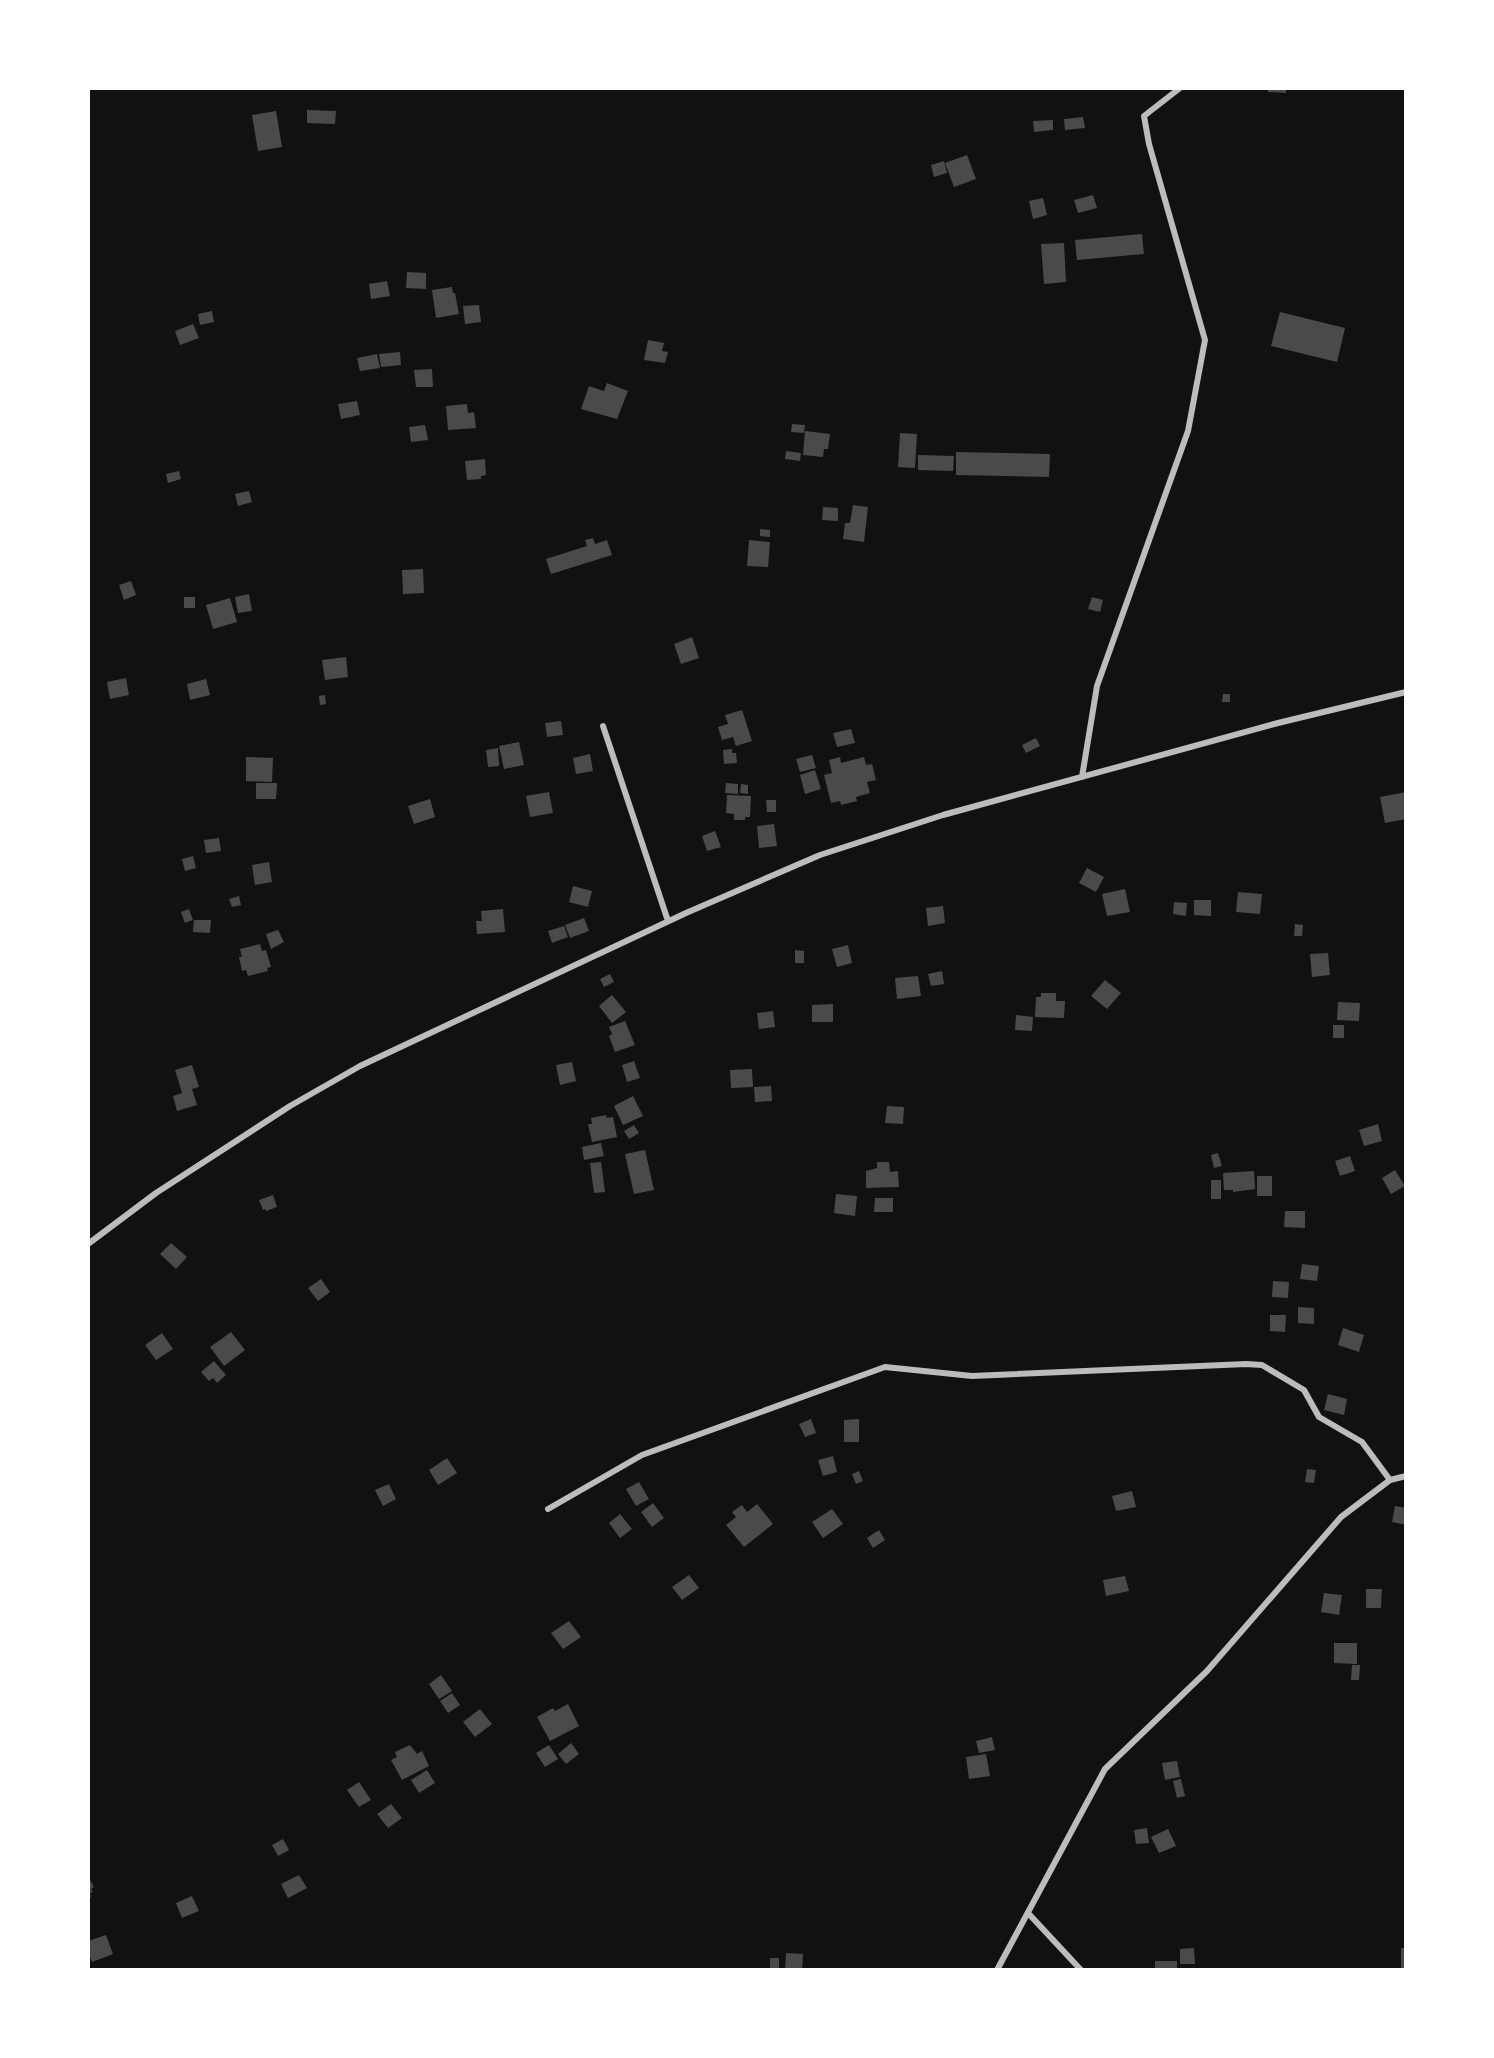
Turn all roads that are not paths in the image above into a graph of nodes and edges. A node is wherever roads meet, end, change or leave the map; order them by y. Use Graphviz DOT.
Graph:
graph roads {
  1 [pos="1180,88"];
  2 [pos="1406,692"];
  3 [pos="603,726"];
  4 [pos="1082,777"];
  5 [pos="668,921"];
  6 [pos="88,1244"];
  7 [pos="1406,1476"];
  8 [pos="1390,1480"];
  9 [pos="548,1509"];
  10 [pos="1028,1913"];
  11 [pos="997,1970"];
  12 [pos="1081,1970"];
  1 -- 4 [label="street"];
  2 -- 4 [label="street"];
  3 -- 5 [label="street"];
  4 -- 5 [label="street"];
  5 -- 6 [label="street"];
  7 -- 8 [label="street"];
  8 -- 9 [label="street"];
  8 -- 10 [label="street"];
  10 -- 11 [label="street"];
  10 -- 12 [label="street"];
}
